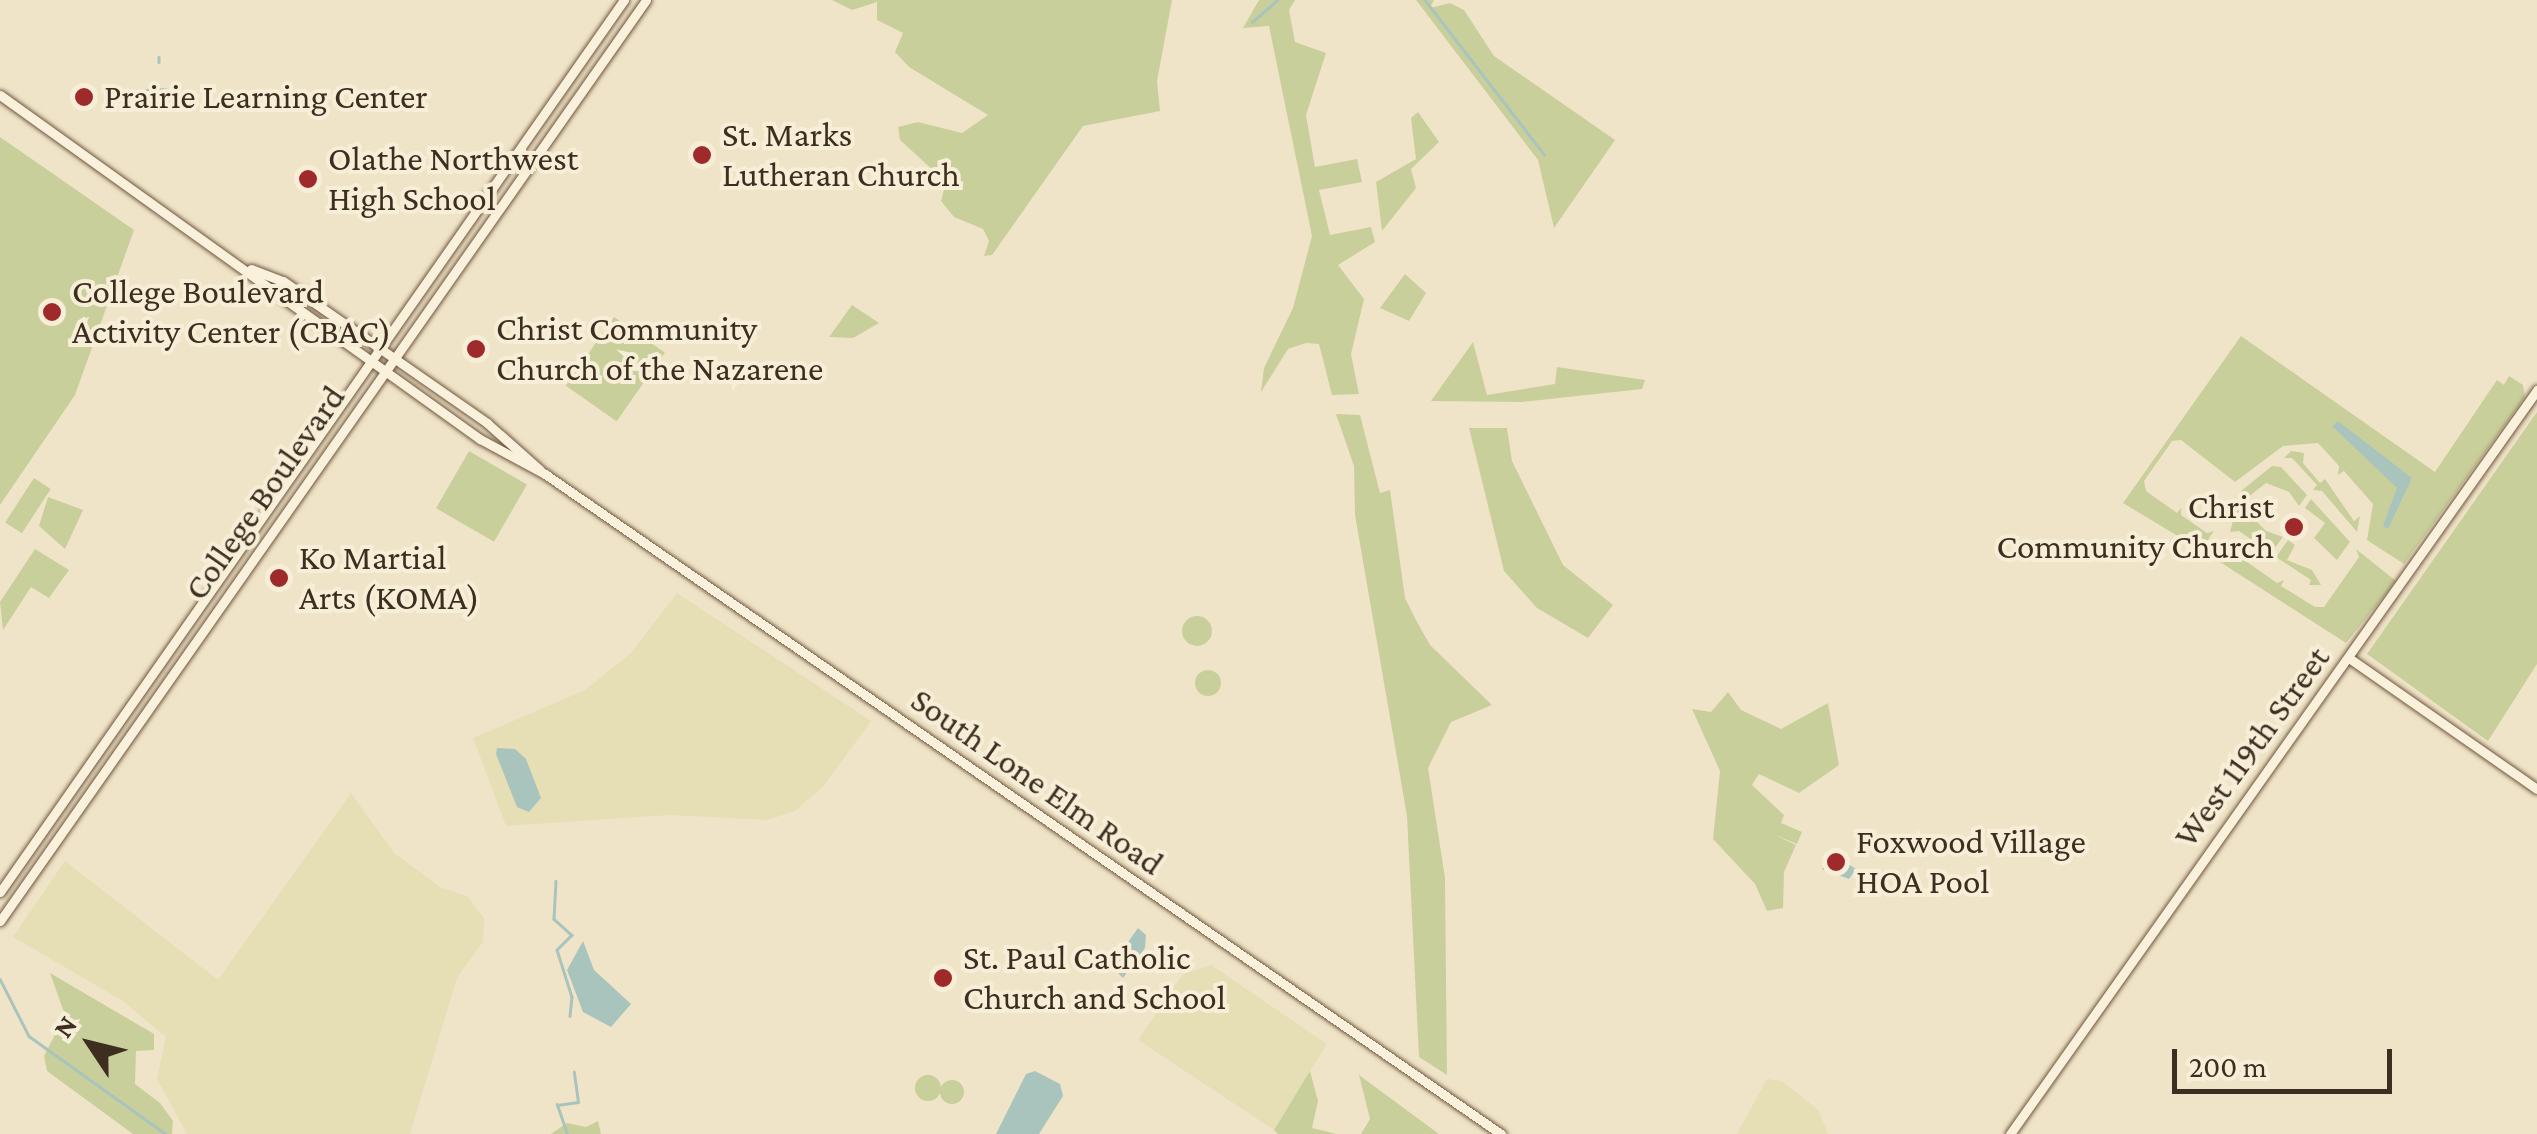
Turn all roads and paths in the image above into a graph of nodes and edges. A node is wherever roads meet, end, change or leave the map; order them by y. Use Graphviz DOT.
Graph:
graph roads {
  1 [pos="624,0"];
  2 [pos="646,0"];
  3 [pos="0,95"];
  4 [pos="247,268"];
  5 [pos="380,348"];
  6 [pos="394,358"];
  7 [pos="369,362"];
  8 [pos="384,372"];
  9 [pos="2537,390"];
  10 [pos="542,472"];
  11 [pos="2350,658"];
  12 [pos="2537,789"];
  13 [pos="0,892"];
  14 [pos="0,921"];
  15 [pos="1501,1134"];
  16 [pos="2010,1134"];
  1 -- 5 [label="main road, College Boulevard"];
  2 -- 6 [label="main road, College Boulevard"];
  3 -- 4 [label="main road, South Lone Elm Road"];
  4 -- 5 [label="main road, South Lone Elm Road"];
  4 -- 7 [label="main road, South Lone Elm Road"];
  5 -- 6 [label="main road, South Lone Elm Road"];
  5 -- 7 [label="main road, College Boulevard"];
  6 -- 8 [label="main road, College Boulevard"];
  6 -- 10 [label="main road, South Lone Elm Road"];
  7 -- 8 [label="main road, South Lone Elm Road"];
  7 -- 13 [label="main road, College Boulevard"];
  8 -- 10 [label="main road, South Lone Elm Road"];
  8 -- 14 [label="main road, College Boulevard"];
  9 -- 11 [label="main road, West 119th Street"];
  10 -- 15 [label="main road, South Lone Elm Road"];
  11 -- 12 [label="main road"];
  11 -- 16 [label="main road, West 119th Street"];
}
